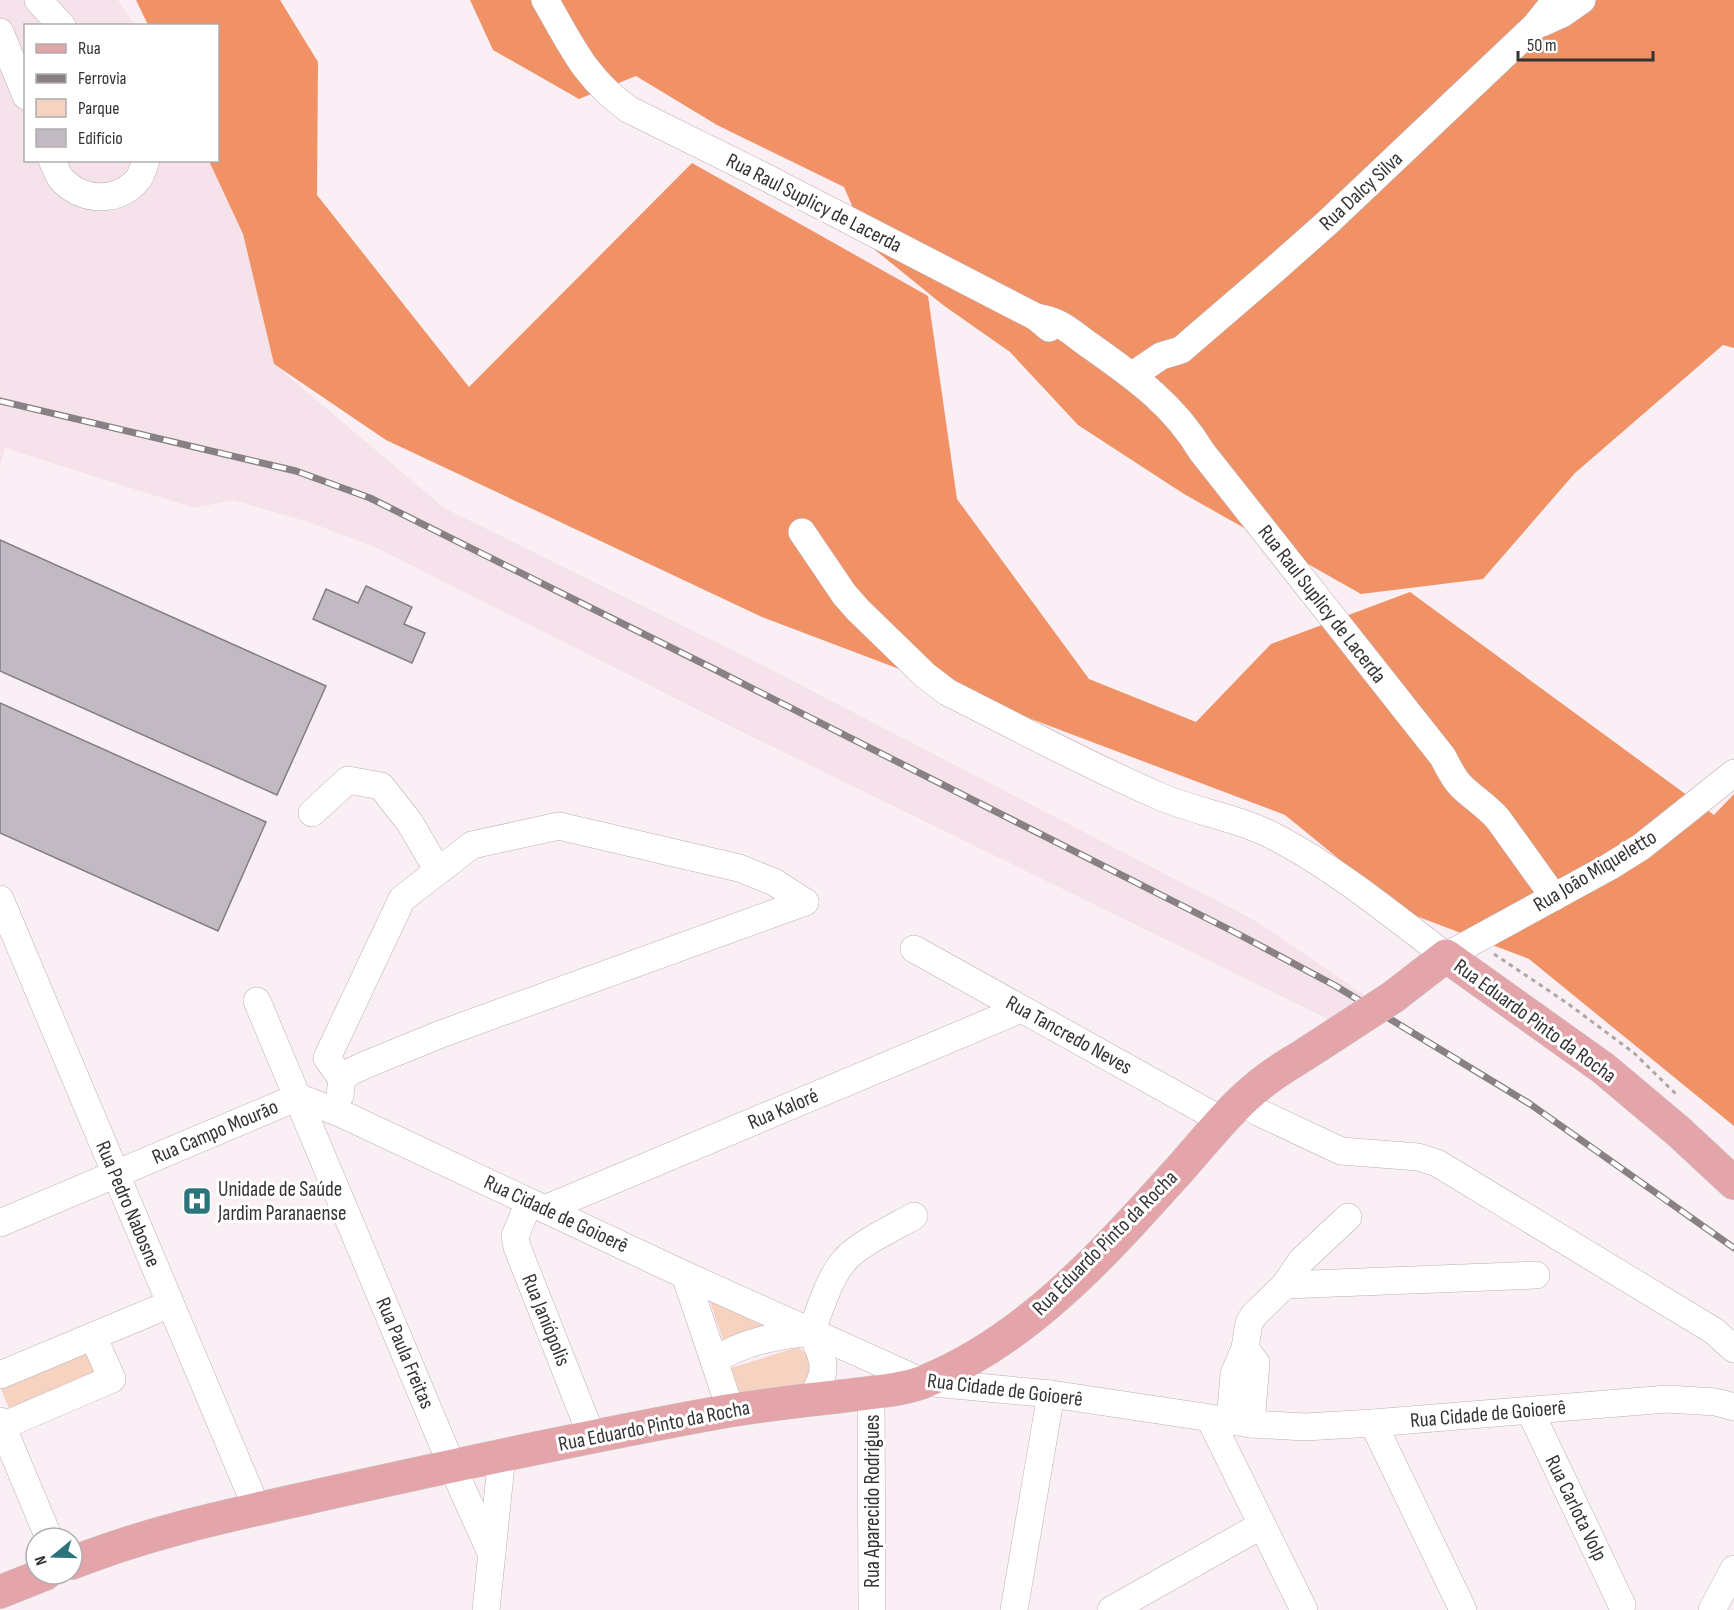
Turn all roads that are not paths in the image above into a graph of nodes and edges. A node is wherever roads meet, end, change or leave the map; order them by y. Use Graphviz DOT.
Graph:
graph roads {
  1 [pos="38,0"];
  2 [pos="1556,0"];
  3 [pos="1582,0"];
  4 [pos="551,10"];
  5 [pos="60,24"];
  6 [pos="1535,26"];
  7 [pos="0,32"];
  8 [pos="24,91"];
  9 [pos="52,162"];
  10 [pos="145,162"];
  11 [pos="1151,391"];
  12 [pos="802,532"];
  13 [pos="1734,773"];
  14 [pos="312,813"];
  15 [pos="438,872"];
  16 [pos="1554,897"];
  17 [pos="0,899"];
  18 [pos="914,949"];
  19 [pos="1446,956"];
  20 [pos="257,1001"];
  21 [pos="1021,1009"];
  22 [pos="342,1079"];
  23 [pos="298,1097"];
  24 [pos="1232,1111"];
  25 [pos="342,1114"];
  26 [pos="320,1150"];
  27 [pos="116,1174"];
  28 [pos="1734,1183"];
  29 [pos="537,1205"];
  30 [pos="914,1216"];
  31 [pos="1348,1217"];
  32 [pos="0,1223"];
  33 [pos="685,1275"];
  34 [pos="1536,1275"];
  35 [pos="1285,1286"];
  36 [pos="170,1304"];
  37 [pos="811,1332"];
  38 [pos="93,1336"];
  39 [pos="1734,1349"];
  40 [pos="714,1361"];
  41 [pos="0,1375"];
  42 [pos="923,1382"];
  43 [pos="872,1392"];
  44 [pos="1051,1394"];
  45 [pos="811,1400"];
  46 [pos="1734,1407"];
  47 [pos="731,1411"];
  48 [pos="1530,1411"];
  49 [pos="1230,1422"];
  50 [pos="1373,1423"];
  51 [pos="1,1425"];
  52 [pos="592,1437"];
  53 [pos="502,1455"];
  54 [pos="452,1466"];
  55 [pos="257,1509"];
  56 [pos="1262,1524"];
  57 [pos="44,1526"];
  58 [pos="492,1555"];
  59 [pos="84,1559"];
  60 [pos="1734,1569"];
  61 [pos="24,1582"];
  62 [pos="0,1592"];
  63 [pos="1622,1605"];
  64 [pos="486,1610"];
  65 [pos="872,1610"];
  66 [pos="1014,1610"];
  67 [pos="1111,1610"];
  68 [pos="1304,1610"];
  69 [pos="1463,1610"];
  70 [pos="1712,1610"];
  1 -- 5 [label="street"];
  2 -- 6 [label="street, Rua Dalcy Silva"];
  3 -- 6 [label="street, Rua Dalcy Silva"];
  4 -- 11 [label="street, Rua Raul Suplicy de Lacerda"];
  6 -- 11 [label="street, Rua Dalcy Silva"];
  7 -- 8 [label="street"];
  9 -- 10 [label="street"];
  11 -- 16 [label="street, Rua Raul Suplicy de Lacerda"];
  12 -- 19 [label="street"];
  13 -- 16 [label="street, Rua João Miqueletto"];
  14 -- 15 [label="street"];
  15 -- 22 [label="street"];
  15 -- 22 [label="street"];
  16 -- 19 [label="street, Rua João Miqueletto"];
  17 -- 27 [label="street, Rua Pedro Nabosne"];
  18 -- 21 [label="street, Rua Tancredo Neves"];
  19 -- 24 [label="main road, Rua Eduardo Pinto da Rocha, bridge"];
  19 -- 28 [label="main road, Rua Eduardo Pinto da Rocha"];
  20 -- 23 [label="street, Rua Paula Freitas"];
  21 -- 24 [label="street, Rua Tancredo Neves"];
  21 -- 29 [label="street, Rua Kaloré"];
  22 -- 25 [label="street"];
  23 -- 25 [label="street, Rua Cidade de Goioerê"];
  23 -- 26 [label="street, Rua Paula Freitas"];
  23 -- 27 [label="street, Rua Campo Mourão"];
  24 -- 39 [label="street, Rua Tancredo Neves"];
  24 -- 42 [label="main road, Rua Eduardo Pinto da Rocha"];
  25 -- 26 [label="street"];
  25 -- 29 [label="street, Rua Cidade de Goioerê"];
  26 -- 54 [label="street, Rua Paula Freitas"];
  27 -- 32 [label="street, Rua Campo Mourão"];
  27 -- 36 [label="street, Rua Pedro Nabosne"];
  29 -- 33 [label="street, Rua Cidade de Goioerê"];
  29 -- 52 [label="street, Rua Janiópolis"];
  30 -- 37 [label="street"];
  31 -- 35 [label="street"];
  33 -- 37 [label="street, Rua Cidade de Goioerê"];
  33 -- 40 [label="street"];
  34 -- 35 [label="street"];
  35 -- 49 [label="street"];
  36 -- 38 [label="street"];
  36 -- 55 [label="street, Rua Pedro Nabosne"];
  37 -- 40 [label="street"];
  37 -- 42 [label="street, Rua Cidade de Goioerê"];
  37 -- 45 [label="street"];
  38 -- 41 [label="street"];
  38 -- 51 [label="street"];
  40 -- 47 [label="street"];
  42 -- 43 [label="main road, Rua Eduardo Pinto da Rocha"];
  42 -- 44 [label="street, Rua Cidade de Goioerê"];
  43 -- 45 [label="main road, Rua Eduardo Pinto da Rocha"];
  43 -- 65 [label="street, Rua Aparecido Rodrigues"];
  44 -- 49 [label="street, Rua Cidade de Goioerê"];
  44 -- 66 [label="street"];
  45 -- 47 [label="main road, Rua Eduardo Pinto da Rocha"];
  46 -- 48 [label="street, Rua Cidade de Goioerê"];
  47 -- 52 [label="main road, Rua Eduardo Pinto da Rocha"];
  48 -- 50 [label="street, Rua Cidade de Goioerê"];
  48 -- 63 [label="street, Rua Carlota Volp"];
  49 -- 50 [label="street, Rua Cidade de Goioerê"];
  49 -- 56 [label="street"];
  50 -- 69 [label="street"];
  51 -- 57 [label="street"];
  52 -- 53 [label="main road, Rua Eduardo Pinto da Rocha"];
  53 -- 54 [label="main road, Rua Eduardo Pinto da Rocha"];
  53 -- 58 [label="street"];
  54 -- 55 [label="main road, Rua Eduardo Pinto da Rocha"];
  54 -- 58 [label="street, Rua Paula Freitas"];
  55 -- 59 [label="main road, Rua Eduardo Pinto da Rocha"];
  56 -- 67 [label="street"];
  56 -- 68 [label="street"];
  58 -- 64 [label="street"];
  60 -- 70 [label="street"];
  61 -- 62 [label="main road"];
}
